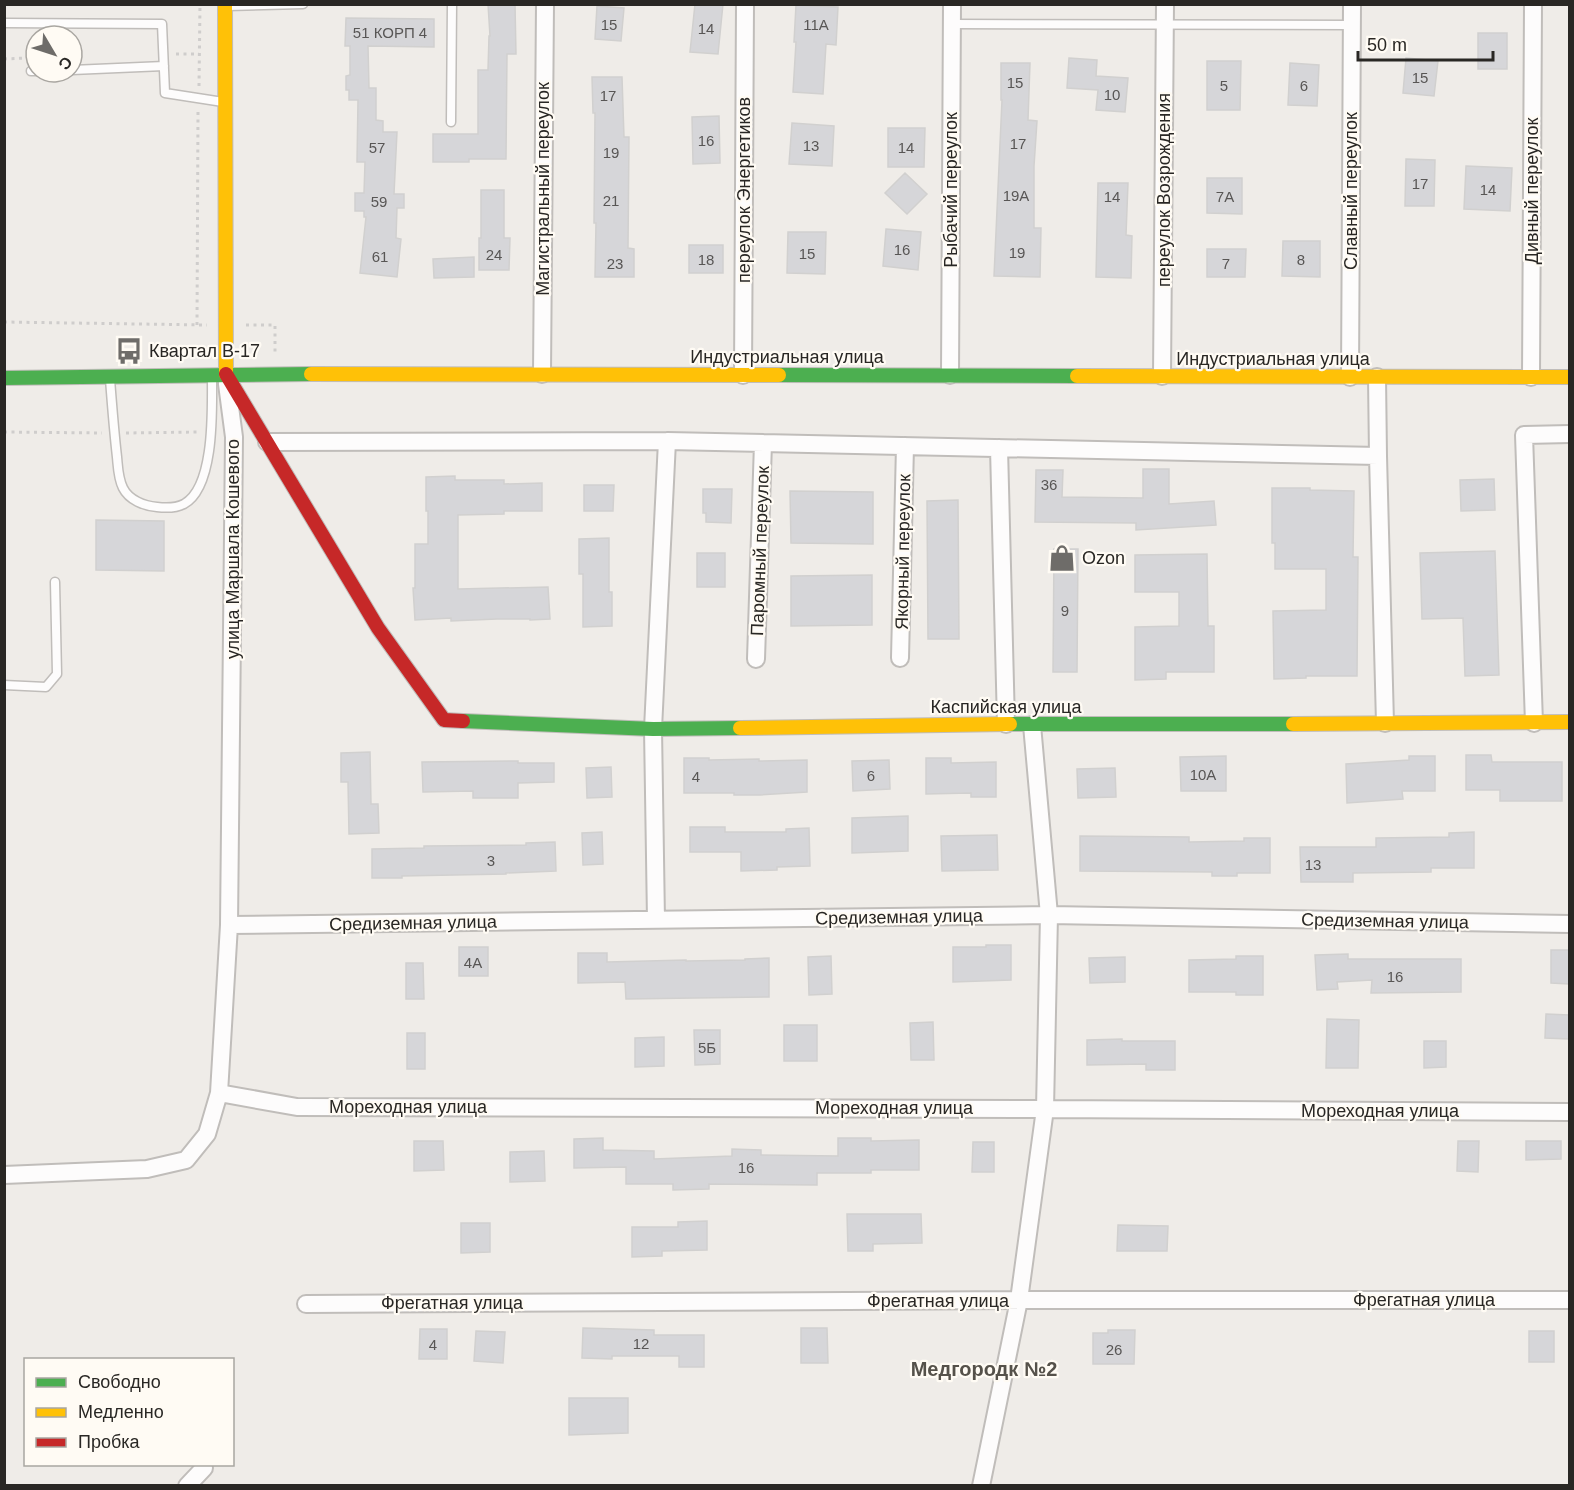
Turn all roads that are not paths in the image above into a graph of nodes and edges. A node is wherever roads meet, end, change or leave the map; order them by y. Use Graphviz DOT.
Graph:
graph roads {
  1 [pos="303,4"];
  2 [pos="452,4"];
  3 [pos="545,4"];
  4 [pos="745,4"];
  5 [pos="952,4"];
  6 [pos="1165,4"];
  7 [pos="1352,4"];
  8 [pos="1533,4"];
  9 [pos="228,5"];
  10 [pos="4,23"];
  11 [pos="952,24"];
  12 [pos="1165,25"];
  13 [pos="1352,25"];
  14 [pos="164,66"];
  15 [pos="84,69"];
  16 [pos="229,103"];
  17 [pos="451,122"];
  18 [pos="224,374"];
  19 [pos="542,374"];
  20 [pos="743,375"];
  21 [pos="950,375"];
  22 [pos="110,376"];
  23 [pos="1162,376"];
  24 [pos="1350,377"];
  25 [pos="1377,377"];
  26 [pos="4,378"];
  27 [pos="1531,378"];
  28 [pos="1569,378"];
  29 [pos="1569,434"];
  30 [pos="667,441"];
  31 [pos="267,442"];
  32 [pos="763,443"];
  33 [pos="905,446"];
  34 [pos="999,448"];
  35 [pos="1378,456"];
  36 [pos="55,582"];
  37 [pos="900,658"];
  38 [pos="756,660"];
  39 [pos="4,685"];
  40 [pos="1569,722"];
  41 [pos="1385,723"];
  42 [pos="1534,723"];
  43 [pos="1006,724"];
  44 [pos="1032,725"];
  45 [pos="653,729"];
  46 [pos="1049,915"];
  47 [pos="656,920"];
  48 [pos="1569,924"];
  49 [pos="229,925"];
  50 [pos="219,1093"];
  51 [pos="1045,1109"];
  52 [pos="1569,1112"];
  53 [pos="4,1175"];
  54 [pos="1019,1300"];
  55 [pos="1569,1300"];
  56 [pos="306,1304"];
  57 [pos="204,1468"];
  58 [pos="187,1485"];
  59 [pos="981,1485"];
  1 -- 9 [label="lane"];
  2 -- 17 [label="lane"];
  3 -- 19 [label="street, Магистральный переулок"];
  4 -- 20 [label="street, переулок Энергетиков"];
  5 -- 11 [label="street, Рыбачий переулок"];
  6 -- 12 [label="street, переулок Возрождения"];
  7 -- 13 [label="street, Славный переулок"];
  8 -- 27 [label="street, Дивный переулок"];
  9 -- 16 [label="street, улица Маршала Кошевого"];
  10 -- 14 [label="lane"];
  11 -- 12 [label="lane"];
  11 -- 21 [label="street, Рыбачий переулок"];
  12 -- 13 [label="lane"];
  12 -- 23 [label="street, переулок Возрождения"];
  13 -- 24 [label="street, Славный переулок"];
  14 -- 15 [label="lane"];
  14 -- 16 [label="lane"];
  16 -- 18 [label="street, улица Маршала Кошевого"];
  18 -- 19 [label="street, Индустриальная улица"];
  18 -- 22 [label="street, Индустриальная улица"];
  18 -- 22 [label="lane"];
  18 -- 31 [label="street"];
  18 -- 49 [label="street, улица Маршала Кошевого"];
  19 -- 20 [label="street, Индустриальная улица"];
  20 -- 21 [label="street, Индустриальная улица"];
  21 -- 23 [label="street, Индустриальная улица"];
  22 -- 26 [label="street, Индустриальная улица"];
  23 -- 24 [label="street, Индустриальная улица"];
  24 -- 25 [label="street, Индустриальная улица"];
  25 -- 27 [label="street, Индустриальная улица"];
  25 -- 35 [label="street"];
  27 -- 28 [label="street, Индустриальная улица"];
  29 -- 42 [label="street"];
  30 -- 31 [label="street"];
  30 -- 32 [label="street"];
  30 -- 45 [label="street"];
  31 -- 45 [label="street, Каспийская улица"];
  32 -- 33 [label="street"];
  32 -- 38 [label="street, Паромный переулок"];
  33 -- 34 [label="street"];
  33 -- 37 [label="street, Якорный переулок"];
  34 -- 35 [label="street"];
  34 -- 43 [label="street"];
  35 -- 41 [label="street"];
  36 -- 39 [label="lane"];
  40 -- 42 [label="street, Каспийская улица"];
  41 -- 42 [label="street, Каспийская улица"];
  41 -- 44 [label="street, Каспийская улица"];
  43 -- 44 [label="street, Каспийская улица"];
  43 -- 45 [label="street, Каспийская улица"];
  44 -- 46 [label="street"];
  45 -- 47 [label="street"];
  46 -- 47 [label="street, Средиземная улица"];
  46 -- 48 [label="street, Средиземная улица"];
  46 -- 51 [label="street"];
  47 -- 49 [label="street, Средиземная улица"];
  49 -- 50 [label="street, улица Маршала Кошевого"];
  50 -- 51 [label="street, Мореходная улица"];
  50 -- 53 [label="street, улица Маршала Кошевого"];
  51 -- 52 [label="street, Мореходная улица"];
  51 -- 54 [label="street"];
  54 -- 55 [label="street, Фрегатная улица"];
  54 -- 56 [label="street, Фрегатная улица"];
  54 -- 59 [label="street"];
  57 -- 58 [label="street"];
}
